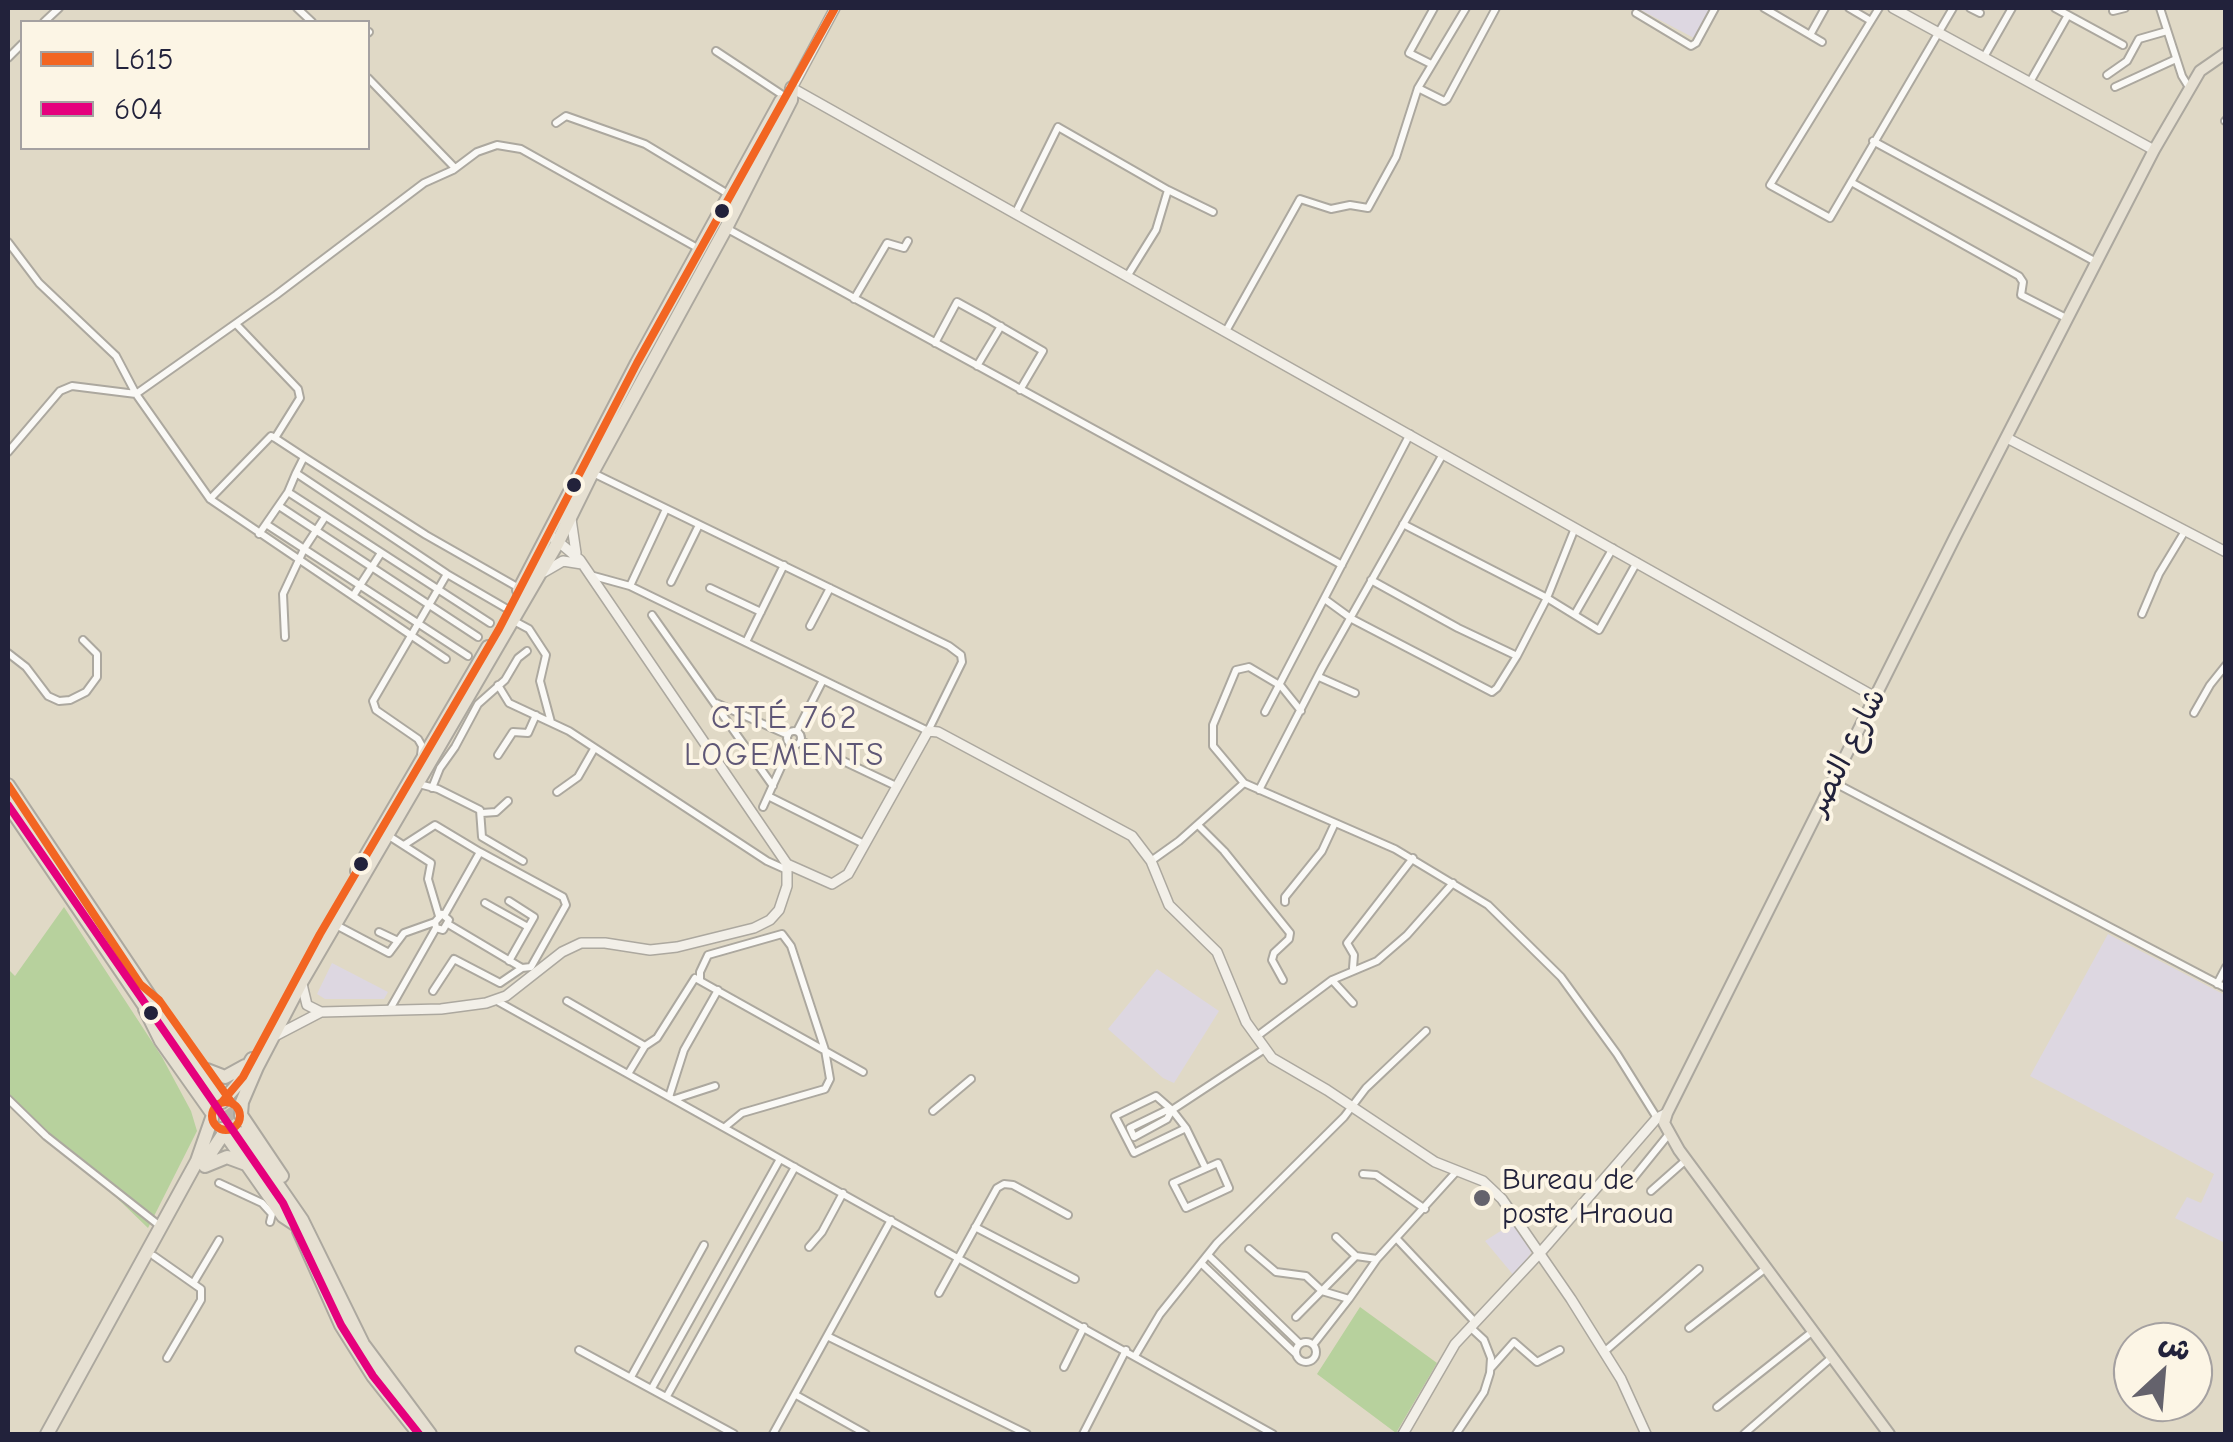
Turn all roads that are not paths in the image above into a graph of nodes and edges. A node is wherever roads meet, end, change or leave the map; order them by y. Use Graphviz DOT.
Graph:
graph roads {
  1 [pos="835,8"];
  2 [pos="1434,8"];
  3 [pos="1466,8"];
  4 [pos="1496,8"];
  5 [pos="1715,8"];
  6 [pos="1764,8"];
  7 [pos="1825,8"];
  8 [pos="1849,8"];
  9 [pos="1879,8"];
  10 [pos="1893,8"];
  11 [pos="1953,8"];
  12 [pos="1970,8"];
  13 [pos="2012,8"];
  14 [pos="2054,8"];
  15 [pos="2125,8"];
  16 [pos="2160,8"];
  17 [pos="2113,12"];
  18 [pos="1636,13"];
  19 [pos="1980,13"];
  20 [pos="2068,15"];
  21 [pos="1871,21"];
  22 [pos="2168,31"];
  23 [pos="1939,33"];
  24 [pos="1810,35"];
  25 [pos="1822,42"];
  26 [pos="2123,44"];
  27 [pos="716,51"];
  28 [pos="2226,53"];
  29 [pos="1984,58"];
  30 [pos="2176,60"];
  31 [pos="1432,64"];
  32 [pos="2107,75"];
  33 [pos="370,80"];
  34 [pos="2030,84"];
  35 [pos="1418,88"];
  36 [pos="2115,88"];
  37 [pos="2190,89"];
  38 [pos="788,92"];
  39 [pos="556,124"];
  40 [pos="1873,140"];
  41 [pos="2154,150"];
  42 [pos="455,168"];
  43 [pos="1851,182"];
  44 [pos="1168,190"];
  45 [pos="730,195"];
  46 [pos="1016,212"];
  47 [pos="1213,212"];
  48 [pos="726,228"];
  49 [pos="908,241"];
  50 [pos="8,242"];
  51 [pos="701,250"];
  52 [pos="2098,263"];
  53 [pos="1128,276"];
  54 [pos="854,299"];
  55 [pos="2069,320"];
  56 [pos="236,324"];
  57 [pos="1000,326"];
  58 [pos="1226,331"];
  59 [pos="934,343"];
  60 [pos="978,366"];
  61 [pos="1020,390"];
  62 [pos="136,394"];
  63 [pos="1411,433"];
  64 [pos="275,438"];
  65 [pos="2007,438"];
  66 [pos="8,452"];
  67 [pos="1444,453"];
  68 [pos="304,457"];
  69 [pos="592,473"];
  70 [pos="296,474"];
  71 [pos="288,492"];
  72 [pos="210,499"];
  73 [pos="278,506"];
  74 [pos="666,509"];
  75 [pos="571,515"];
  76 [pos="325,517"];
  77 [pos="266,524"];
  78 [pos="1404,524"];
  79 [pos="699,525"];
  80 [pos="1576,527"];
  81 [pos="316,530"];
  82 [pos="2185,532"];
  83 [pos="259,534"];
  84 [pos="553,537"];
  85 [pos="1612,548"];
  86 [pos="304,549"];
  87 [pos="545,552"];
  88 [pos="2226,552"];
  89 [pos="381,553"];
  90 [pos="298,560"];
  91 [pos="1637,562"];
  92 [pos="582,564"];
  93 [pos="1342,564"];
  94 [pos="784,565"];
  95 [pos="372,567"];
  96 [pos="447,574"];
  97 [pos="589,574"];
  98 [pos="535,580"];
  99 [pos="1371,580"];
  100 [pos="671,582"];
  101 [pos="360,586"];
  102 [pos="630,586"];
  103 [pos="520,588"];
  104 [pos="710,588"];
  105 [pos="830,588"];
  106 [pos="438,590"];
  107 [pos="353,596"];
  108 [pos="1547,598"];
  109 [pos="1326,600"];
  110 [pos="429,604"];
  111 [pos="761,612"];
  112 [pos="1575,614"];
  113 [pos="2142,614"];
  114 [pos="511,615"];
  115 [pos="652,616"];
  116 [pos="1352,619"];
  117 [pos="490,623"];
  118 [pos="418,624"];
  119 [pos="810,626"];
  120 [pos="411,635"];
  121 [pos="285,637"];
  122 [pos="478,637"];
  123 [pos="83,640"];
  124 [pos="746,642"];
  125 [pos="527,652"];
  126 [pos="8,653"];
  127 [pos="468,656"];
  128 [pos="1516,656"];
  129 [pos="446,658"];
  130 [pos="2226,665"];
  131 [pos="1319,677"];
  132 [pos="823,680"];
  133 [pos="498,686"];
  134 [pos="1280,686"];
  135 [pos="1355,693"];
  136 [pos="1875,696"];
  137 [pos="712,701"];
  138 [pos="1301,711"];
  139 [pos="1265,712"];
  140 [pos="2194,712"];
  141 [pos="536,716"];
  142 [pos="552,723"];
  143 [pos="797,731"];
  144 [pos="928,731"];
  145 [pos="788,735"];
  146 [pos="802,741"];
  147 [pos="792,745"];
  148 [pos="594,749"];
  149 [pos="498,755"];
  150 [pos="420,762"];
  151 [pos="1832,781"];
  152 [pos="1244,783"];
  153 [pos="8,786"];
  154 [pos="425,786"];
  155 [pos="772,786"];
  156 [pos="896,786"];
  157 [pos="1259,790"];
  158 [pos="557,792"];
  159 [pos="768,796"];
  160 [pos="508,800"];
  161 [pos="8,805"];
  162 [pos="763,807"];
  163 [pos="482,813"];
  164 [pos="1335,823"];
  165 [pos="1198,825"];
  166 [pos="388,836"];
  167 [pos="404,844"];
  168 [pos="864,844"];
  169 [pos="480,852"];
  170 [pos="1413,858"];
  171 [pos="523,861"];
  172 [pos="1152,861"];
  173 [pos="788,867"];
  174 [pos="1454,883"];
  175 [pos="509,901"];
  176 [pos="1285,902"];
  177 [pos="485,903"];
  178 [pos="439,920"];
  179 [pos="336,924"];
  180 [pos="448,924"];
  181 [pos="528,927"];
  182 [pos="379,932"];
  183 [pos="398,941"];
  184 [pos="509,961"];
  185 [pos="2226,967"];
  186 [pos="522,968"];
  187 [pos="1353,968"];
  188 [pos="700,980"];
  189 [pos="1284,980"];
  190 [pos="1332,980"];
  191 [pos="302,982"];
  192 [pos="140,984"];
  193 [pos="2217,984"];
  194 [pos="2226,988"];
  195 [pos="718,990"];
  196 [pos="433,991"];
  197 [pos="567,1000"];
  198 [pos="497,1001"];
  199 [pos="1353,1003"];
  200 [pos="145,1007"];
  201 [pos="390,1010"];
  202 [pos="321,1012"];
  203 [pos="1426,1031"];
  204 [pos="273,1037"];
  205 [pos="1254,1038"];
  206 [pos="645,1046"];
  207 [pos="825,1050"];
  208 [pos="1263,1050"];
  209 [pos="253,1057"];
  210 [pos="208,1070"];
  211 [pos="183,1072"];
  212 [pos="863,1072"];
  213 [pos="628,1074"];
  214 [pos="971,1079"];
  215 [pos="251,1082"];
  216 [pos="715,1086"];
  217 [pos="671,1098"];
  218 [pos="8,1100"];
  219 [pos="224,1106"];
  220 [pos="1351,1106"];
  221 [pos="933,1110"];
  222 [pos="1172,1110"];
  223 [pos="1662,1116"];
  224 [pos="725,1128"];
  225 [pos="1186,1128"];
  226 [pos="230,1133"];
  227 [pos="1669,1134"];
  228 [pos="261,1145"];
  229 [pos="780,1159"];
  230 [pos="1686,1160"];
  231 [pos="249,1167"];
  232 [pos="794,1167"];
  233 [pos="1205,1167"];
  234 [pos="196,1169"];
  235 [pos="1456,1172"];
  236 [pos="1362,1174"];
  237 [pos="1631,1181"];
  238 [pos="219,1183"];
  239 [pos="1651,1191"];
  240 [pos="843,1193"];
  241 [pos="266,1200"];
  242 [pos="1425,1209"];
  243 [pos="1068,1215"];
  244 [pos="295,1217"];
  245 [pos="891,1220"];
  246 [pos="270,1222"];
  247 [pos="160,1227"];
  248 [pos="976,1227"];
  249 [pos="1336,1237"];
  250 [pos="1397,1239"];
  251 [pos="219,1240"];
  252 [pos="704,1245"];
  253 [pos="809,1247"];
  254 [pos="1249,1249"];
  255 [pos="1540,1253"];
  256 [pos="1208,1255"];
  257 [pos="154,1256"];
  258 [pos="1356,1256"];
  259 [pos="958,1257"];
  260 [pos="1376,1258"];
  261 [pos="1202,1264"];
  262 [pos="1766,1268"];
  263 [pos="1699,1269"];
  264 [pos="1075,1279"];
  265 [pos="194,1282"];
  266 [pos="1322,1292"];
  267 [pos="938,1293"];
  268 [pos="1350,1299"];
  269 [pos="1296,1317"];
  270 [pos="1473,1324"];
  271 [pos="1084,1327"];
  272 [pos="1689,1328"];
  273 [pos="1813,1331"];
  274 [pos="828,1336"];
  275 [pos="1300,1344"];
  276 [pos="1313,1344"];
  277 [pos="579,1350"];
  278 [pos="1126,1350"];
  279 [pos="1560,1350"];
  280 [pos="1604,1352"];
  281 [pos="1296,1354"];
  282 [pos="1136,1356"];
  283 [pos="1832,1357"];
  284 [pos="167,1358"];
  285 [pos="1064,1367"];
  286 [pos="1491,1369"];
  287 [pos="632,1377"];
  288 [pos="652,1388"];
  289 [pos="796,1395"];
  290 [pos="666,1396"];
  291 [pos="1717,1407"];
  292 [pos="47,1434"];
  293 [pos="56,1434"];
  294 [pos="419,1434"];
  295 [pos="430,1434"];
  296 [pos="734,1434"];
  297 [pos="774,1434"];
  298 [pos="866,1434"];
  299 [pos="1027,1434"];
  300 [pos="1083,1434"];
  301 [pos="1273,1434"];
  302 [pos="1403,1434"];
  303 [pos="1456,1434"];
  304 [pos="1646,1434"];
  305 [pos="1744,1434"];
  306 [pos="1887,1434"];
  1 -- 38 [label="street"];
  2 -- 31 [label="street"];
  3 -- 31 [label="street"];
  4 -- 35 [label="street"];
  5 -- 18 [label="street"];
  6 -- 24 [label="street"];
  7 -- 24 [label="street"];
  8 -- 21 [label="street"];
  9 -- 21 [label="street"];
  10 -- 23 [label="street"];
  11 -- 23 [label="street"];
  12 -- 19 [label="street"];
  13 -- 29 [label="street"];
  14 -- 20 [label="street"];
  15 -- 17 [label="street"];
  16 -- 22 [label="street"];
  20 -- 26 [label="street"];
  20 -- 34 [label="street"];
  21 -- 43 [label="street"];
  22 -- 30 [label="street"];
  22 -- 32 [label="street"];
  23 -- 29 [label="street"];
  23 -- 40 [label="street"];
  24 -- 25 [label="street"];
  27 -- 38 [label="street"];
  28 -- 37 [label="main road, شارع النصر"];
  29 -- 34 [label="street"];
  30 -- 36 [label="street"];
  30 -- 37 [label="street"];
  31 -- 35 [label="street"];
  33 -- 42 [label="street"];
  34 -- 41 [label="street"];
  35 -- 58 [label="street"];
  37 -- 41 [label="main road, شارع النصر"];
  38 -- 45 [label="highway"];
  38 -- 46 [label="street"];
  38 -- 48 [label="highway"];
  39 -- 45 [label="street"];
  40 -- 43 [label="street"];
  40 -- 52 [label="street"];
  41 -- 52 [label="main road, شارع النصر"];
  42 -- 51 [label="street"];
  42 -- 56 [label="street"];
  43 -- 55 [label="street"];
  44 -- 46 [label="street"];
  44 -- 47 [label="street"];
  44 -- 53 [label="street"];
  45 -- 51 [label="highway"];
  46 -- 53 [label="street"];
  48 -- 54 [label="street"];
  48 -- 69 [label="highway"];
  49 -- 54 [label="street"];
  50 -- 62 [label="street"];
  51 -- 84 [label="highway"];
  52 -- 55 [label="main road, شارع النصر"];
  53 -- 58 [label="street"];
  54 -- 59 [label="street"];
  55 -- 65 [label="main road, شارع النصر"];
  56 -- 62 [label="street"];
  56 -- 64 [label="street"];
  57 -- 59 [label="street"];
  57 -- 60 [label="street"];
  57 -- 61 [label="street"];
  58 -- 63 [label="street"];
  59 -- 60 [label="street"];
  60 -- 61 [label="street"];
  61 -- 93 [label="street"];
  62 -- 66 [label="street"];
  62 -- 72 [label="street"];
  63 -- 67 [label="street"];
  63 -- 93 [label="street"];
  64 -- 68 [label="street"];
  64 -- 72 [label="street"];
  65 -- 82 [label="street"];
  65 -- 136 [label="main road, شارع النصر"];
  67 -- 78 [label="street"];
  67 -- 80 [label="street"];
  68 -- 70 [label="street"];
  68 -- 103 [label="street"];
  69 -- 74 [label="street"];
  69 -- 75 [label="highway"];
  70 -- 71 [label="street"];
  70 -- 96 [label="street"];
  71 -- 73 [label="street"];
  71 -- 76 [label="street"];
  72 -- 83 [label="street"];
  73 -- 77 [label="street"];
  73 -- 81 [label="street"];
  74 -- 79 [label="street"];
  74 -- 102 [label="street"];
  75 -- 84 [label="highway"];
  75 -- 92 [label="street"];
  76 -- 81 [label="street"];
  76 -- 89 [label="street"];
  77 -- 83 [label="street"];
  77 -- 86 [label="street"];
  78 -- 99 [label="street"];
  78 -- 108 [label="street"];
  79 -- 94 [label="street"];
  79 -- 100 [label="street"];
  80 -- 85 [label="street"];
  80 -- 108 [label="street"];
  81 -- 86 [label="street"];
  81 -- 95 [label="street"];
  82 -- 88 [label="street"];
  82 -- 113 [label="street"];
  83 -- 90 [label="street"];
  84 -- 87 [label="highway"];
  84 -- 92 [label="street"];
  85 -- 91 [label="street"];
  85 -- 112 [label="street"];
  86 -- 90 [label="street"];
  86 -- 101 [label="street"];
  87 -- 92 [label="street"];
  87 -- 98 [label="highway"];
  87 -- 103 [label="highway"];
  89 -- 95 [label="street"];
  89 -- 106 [label="street"];
  90 -- 107 [label="street"];
  90 -- 121 [label="street"];
  91 -- 112 [label="street"];
  91 -- 136 [label="street"];
  92 -- 97 [label="street"];
  92 -- 98 [label="street"];
  93 -- 109 [label="street"];
  94 -- 105 [label="street"];
  94 -- 111 [label="street"];
  95 -- 101 [label="street"];
  95 -- 110 [label="street"];
  96 -- 106 [label="street"];
  96 -- 114 [label="street"];
  97 -- 102 [label="street"];
  97 -- 173 [label="street"];
  98 -- 114 [label="highway"];
  99 -- 116 [label="street"];
  99 -- 128 [label="street"];
  101 -- 107 [label="street"];
  101 -- 118 [label="street"];
  102 -- 124 [label="street"];
  103 -- 114 [label="highway"];
  104 -- 111 [label="street"];
  105 -- 119 [label="street"];
  105 -- 144 [label="street"];
  106 -- 110 [label="street"];
  106 -- 117 [label="street"];
  107 -- 120 [label="street"];
  108 -- 112 [label="street"];
  108 -- 128 [label="street"];
  109 -- 116 [label="street"];
  109 -- 134 [label="street"];
  110 -- 118 [label="street"];
  110 -- 122 [label="street"];
  111 -- 124 [label="street"];
  114 -- 142 [label="street"];
  114 -- 150 [label="highway"];
  114 -- 154 [label="highway"];
  115 -- 137 [label="street"];
  116 -- 128 [label="street"];
  116 -- 131 [label="street"];
  118 -- 120 [label="street"];
  118 -- 127 [label="street"];
  120 -- 129 [label="street"];
  120 -- 150 [label="street"];
  123 -- 126 [label="street"];
  124 -- 132 [label="street"];
  125 -- 133 [label="street"];
  130 -- 140 [label="street"];
  131 -- 135 [label="street"];
  131 -- 138 [label="street"];
  132 -- 143 [label="street"];
  132 -- 144 [label="street"];
  133 -- 141 [label="street"];
  133 -- 154 [label="street"];
  134 -- 138 [label="street"];
  134 -- 139 [label="street"];
  134 -- 152 [label="street"];
  136 -- 151 [label="main road, شارع النصر"];
  137 -- 145 [label="street"];
  137 -- 155 [label="street"];
  138 -- 157 [label="street"];
  141 -- 142 [label="street"];
  141 -- 149 [label="street"];
  142 -- 148 [label="street"];
  143 -- 145 [label="street"];
  143 -- 146 [label="street"];
  144 -- 156 [label="street"];
  144 -- 172 [label="street"];
  145 -- 147 [label="street"];
  146 -- 147 [label="street"];
  146 -- 156 [label="street"];
  147 -- 155 [label="street"];
  148 -- 158 [label="street"];
  148 -- 173 [label="street"];
  150 -- 209 [label="highway"];
  151 -- 193 [label="street"];
  151 -- 223 [label="main road, شارع النصر"];
  152 -- 157 [label="street"];
  152 -- 165 [label="street"];
  153 -- 192 [label="highway"];
  154 -- 163 [label="street"];
  154 -- 166 [label="highway"];
  155 -- 159 [label="street"];
  156 -- 168 [label="street"];
  157 -- 164 [label="street"];
  159 -- 162 [label="street"];
  159 -- 168 [label="street"];
  160 -- 163 [label="street"];
  161 -- 200 [label="highway"];
  163 -- 171 [label="street"];
  164 -- 170 [label="street"];
  164 -- 176 [label="street"];
  165 -- 172 [label="street"];
  165 -- 189 [label="street"];
  166 -- 167 [label="street"];
  166 -- 179 [label="highway"];
  167 -- 169 [label="street"];
  167 -- 178 [label="street"];
  168 -- 173 [label="street"];
  169 -- 178 [label="street"];
  169 -- 186 [label="street"];
  170 -- 174 [label="street"];
  170 -- 187 [label="street"];
  172 -- 205 [label="street"];
  173 -- 198 [label="street"];
  174 -- 187 [label="street"];
  174 -- 223 [label="street"];
  175 -- 181 [label="street"];
  177 -- 181 [label="street"];
  178 -- 180 [label="street"];
  178 -- 180 [label="street"];
  178 -- 183 [label="street"];
  178 -- 201 [label="street"];
  179 -- 183 [label="street"];
  179 -- 191 [label="highway"];
  180 -- 184 [label="street"];
  181 -- 184 [label="street"];
  182 -- 183 [label="street"];
  184 -- 186 [label="street"];
  185 -- 193 [label="street"];
  186 -- 196 [label="street"];
  187 -- 190 [label="street"];
  188 -- 195 [label="street"];
  188 -- 206 [label="street"];
  188 -- 207 [label="street"];
  190 -- 199 [label="street"];
  190 -- 205 [label="street"];
  191 -- 202 [label="street"];
  191 -- 204 [label="highway"];
  192 -- 210 [label="highway"];
  192 -- 219 [label="highway"];
  193 -- 194 [label="street"];
  195 -- 207 [label="street"];
  195 -- 217 [label="street"];
  197 -- 206 [label="street"];
  198 -- 201 [label="street"];
  198 -- 213 [label="street"];
  200 -- 211 [label="highway"];
  200 -- 219 [label="highway"];
  201 -- 202 [label="street"];
  202 -- 204 [label="street"];
  203 -- 220 [label="street"];
  204 -- 215 [label="highway"];
  205 -- 208 [label="street"];
  206 -- 213 [label="street"];
  207 -- 212 [label="street"];
  207 -- 224 [label="street"];
  208 -- 220 [label="street"];
  208 -- 222 [label="street"];
  209 -- 210 [label="highway"];
  209 -- 219 [label="highway"];
  210 -- 219 [label="highway"];
  211 -- 219 [label="highway"];
  211 -- 234 [label="highway"];
  213 -- 217 [label="street"];
  214 -- 221 [label="street"];
  215 -- 219 [label="highway"];
  215 -- 228 [label="highway"];
  216 -- 217 [label="street"];
  217 -- 224 [label="street"];
  218 -- 247 [label="street"];
  219 -- 226 [label="highway"];
  219 -- 226 [label="highway"];
  219 -- 228 [label="highway"];
  219 -- 234 [label="highway"];
  220 -- 235 [label="street"];
  220 -- 256 [label="street"];
  222 -- 222 [label="street"];
  222 -- 225 [label="street"];
  222 -- 225 [label="street"];
  223 -- 227 [label="main road"];
  223 -- 255 [label="street"];
  224 -- 229 [label="street"];
  225 -- 233 [label="street"];
  226 -- 231 [label="highway"];
  226 -- 234 [label="highway"];
  226 -- 244 [label="highway"];
  227 -- 230 [label="main road"];
  227 -- 237 [label="street"];
  228 -- 244 [label="highway"];
  229 -- 232 [label="street"];
  229 -- 288 [label="street"];
  230 -- 239 [label="street"];
  230 -- 262 [label="main road"];
  231 -- 234 [label="highway"];
  231 -- 241 [label="highway"];
  232 -- 240 [label="street"];
  232 -- 290 [label="street"];
  233 -- 233 [label="street"];
  234 -- 247 [label="highway"];
  234 -- 257 [label="highway"];
  235 -- 242 [label="street"];
  235 -- 255 [label="street"];
  236 -- 242 [label="street"];
  238 -- 241 [label="street"];
  240 -- 245 [label="street"];
  240 -- 253 [label="street"];
  241 -- 244 [label="highway"];
  241 -- 246 [label="street"];
  242 -- 250 [label="street"];
  243 -- 248 [label="street"];
  244 -- 294 [label="highway"];
  244 -- 295 [label="highway"];
  245 -- 259 [label="street"];
  245 -- 274 [label="street"];
  247 -- 292 [label="highway"];
  248 -- 259 [label="street"];
  248 -- 264 [label="street"];
  249 -- 258 [label="street"];
  250 -- 260 [label="street"];
  250 -- 270 [label="street"];
  251 -- 265 [label="street"];
  252 -- 287 [label="street"];
  254 -- 266 [label="street"];
  255 -- 270 [label="street"];
  255 -- 280 [label="street"];
  256 -- 261 [label="street"];
  256 -- 275 [label="street"];
  257 -- 265 [label="street"];
  257 -- 293 [label="highway"];
  258 -- 260 [label="street"];
  258 -- 266 [label="street"];
  259 -- 267 [label="street"];
  259 -- 271 [label="street"];
  260 -- 268 [label="street"];
  261 -- 281 [label="street"];
  261 -- 282 [label="street"];
  262 -- 272 [label="street"];
  262 -- 273 [label="main road"];
  263 -- 280 [label="street"];
  265 -- 284 [label="street"];
  266 -- 268 [label="street"];
  266 -- 269 [label="street"];
  268 -- 276 [label="street"];
  270 -- 286 [label="street"];
  270 -- 302 [label="street"];
  271 -- 278 [label="street"];
  271 -- 285 [label="street"];
  273 -- 283 [label="main road"];
  273 -- 291 [label="street"];
  274 -- 289 [label="street"];
  274 -- 299 [label="street"];
  275 -- 276 [label="street"];
  275 -- 281 [label="street"];
  276 -- 281 [label="street"];
  277 -- 287 [label="street"];
  278 -- 282 [label="street"];
  278 -- 300 [label="street"];
  279 -- 286 [label="street"];
  280 -- 304 [label="street"];
  282 -- 301 [label="street"];
  283 -- 305 [label="street"];
  283 -- 306 [label="main road"];
  286 -- 303 [label="street"];
  287 -- 288 [label="street"];
  288 -- 290 [label="street"];
  289 -- 297 [label="street"];
  289 -- 298 [label="street"];
  290 -- 296 [label="street"];
}
